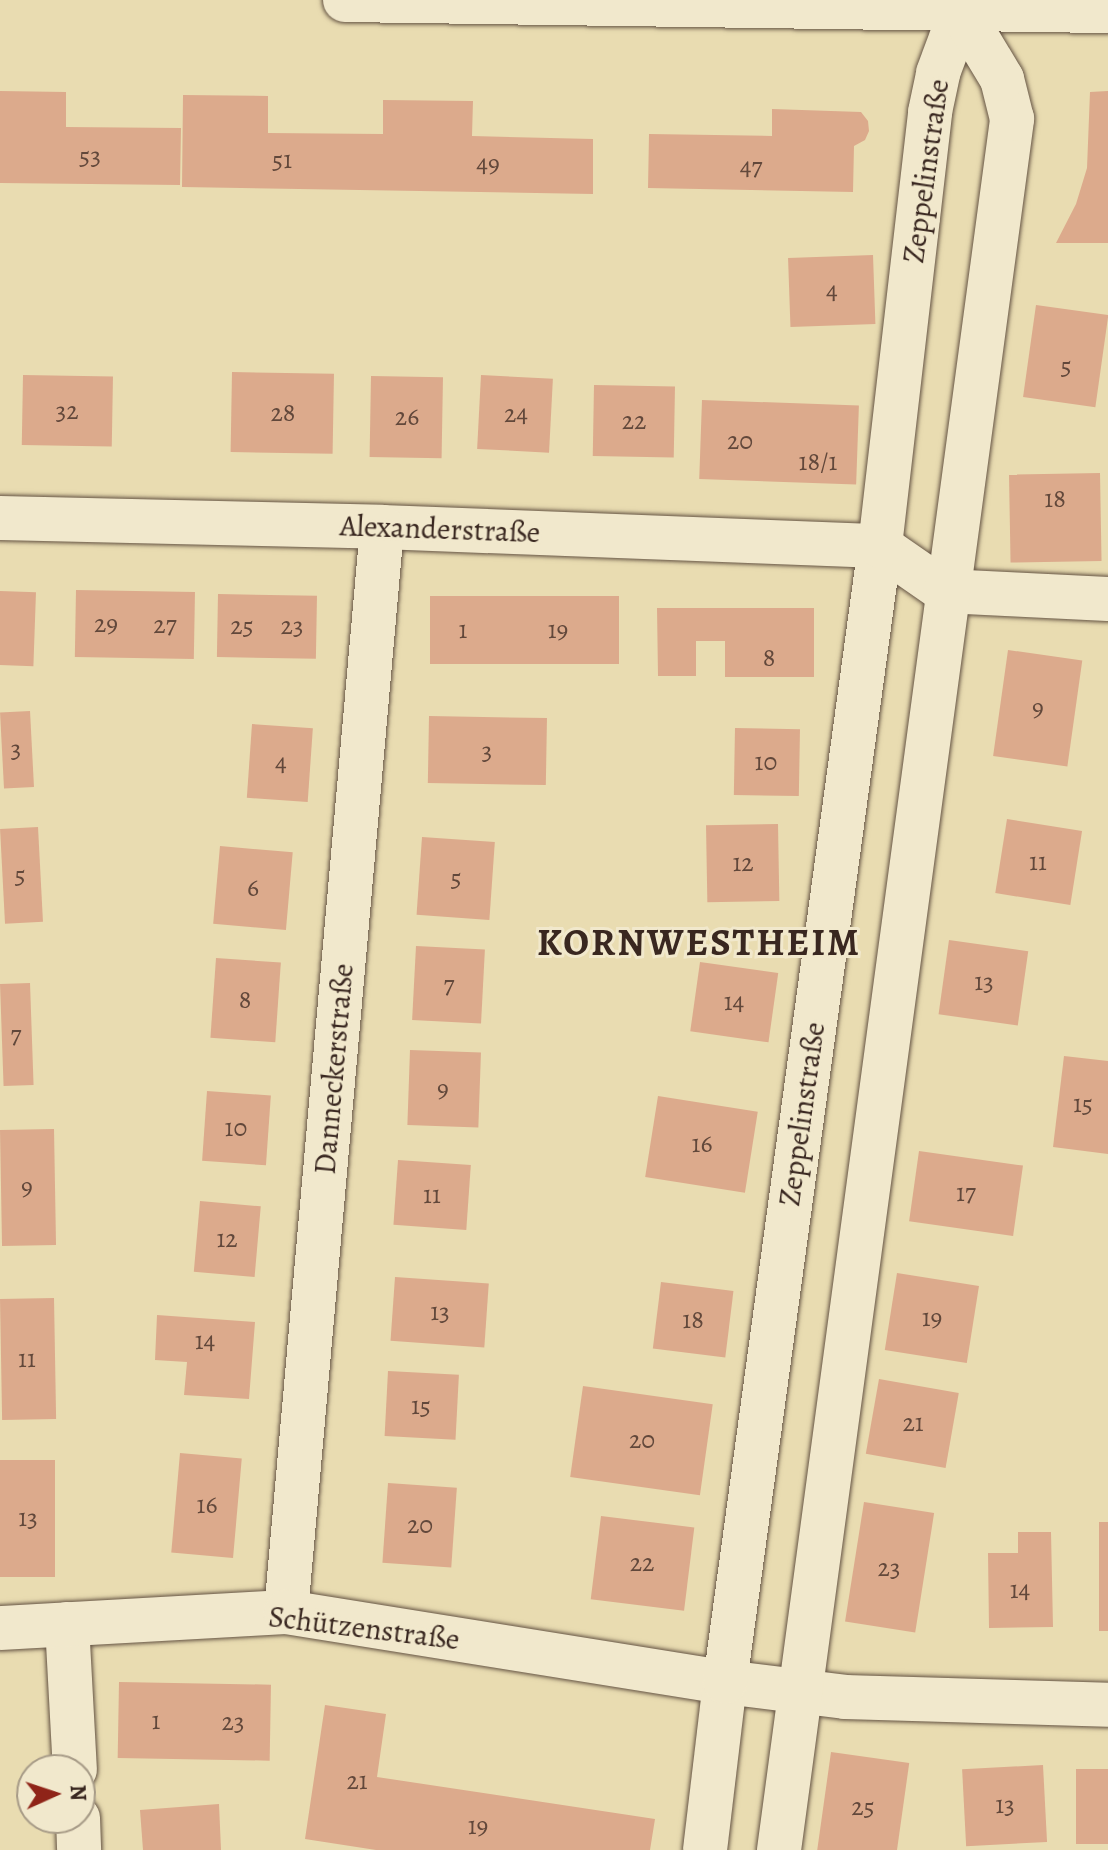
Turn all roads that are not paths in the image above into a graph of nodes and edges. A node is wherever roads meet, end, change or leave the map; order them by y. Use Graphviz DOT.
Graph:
graph roads {
  1 [pos="345,0"];
  2 [pos="961,6"];
  3 [pos="1108,11"];
  4 [pos="0,518"];
  5 [pos="382,527"];
  6 [pos="880,546"];
  7 [pos="945,591"];
  8 [pos="1108,599"];
  9 [pos="286,1612"];
  10 [pos="67,1624"];
  11 [pos="0,1628"];
  12 [pos="725,1682"];
  13 [pos="801,1691"];
  14 [pos="1108,1705"];
  15 [pos="74,1754"];
  16 [pos="705,1850"];
  17 [pos="779,1850"];
  1 -- 2 [label="street"];
  2 -- 3 [label="street"];
  2 -- 6 [label="street, Zeppelinstraße"];
  2 -- 7 [label="street, Zeppelinstraße"];
  4 -- 5 [label="street, Alexanderstraße"];
  5 -- 6 [label="street, Alexanderstraße"];
  5 -- 9 [label="street, Danneckerstraße"];
  6 -- 7 [label="street"];
  6 -- 12 [label="street, Zeppelinstraße"];
  7 -- 8 [label="street"];
  7 -- 13 [label="street, Zeppelinstraße"];
  9 -- 10 [label="street, Schützenstraße"];
  9 -- 12 [label="street, Schützenstraße"];
  10 -- 11 [label="street, Schützenstraße"];
  10 -- 15 [label="street"];
  12 -- 13 [label="street"];
  12 -- 16 [label="street, Zeppelinstraße"];
  13 -- 14 [label="street"];
  13 -- 17 [label="street, Zeppelinstraße"];
}
